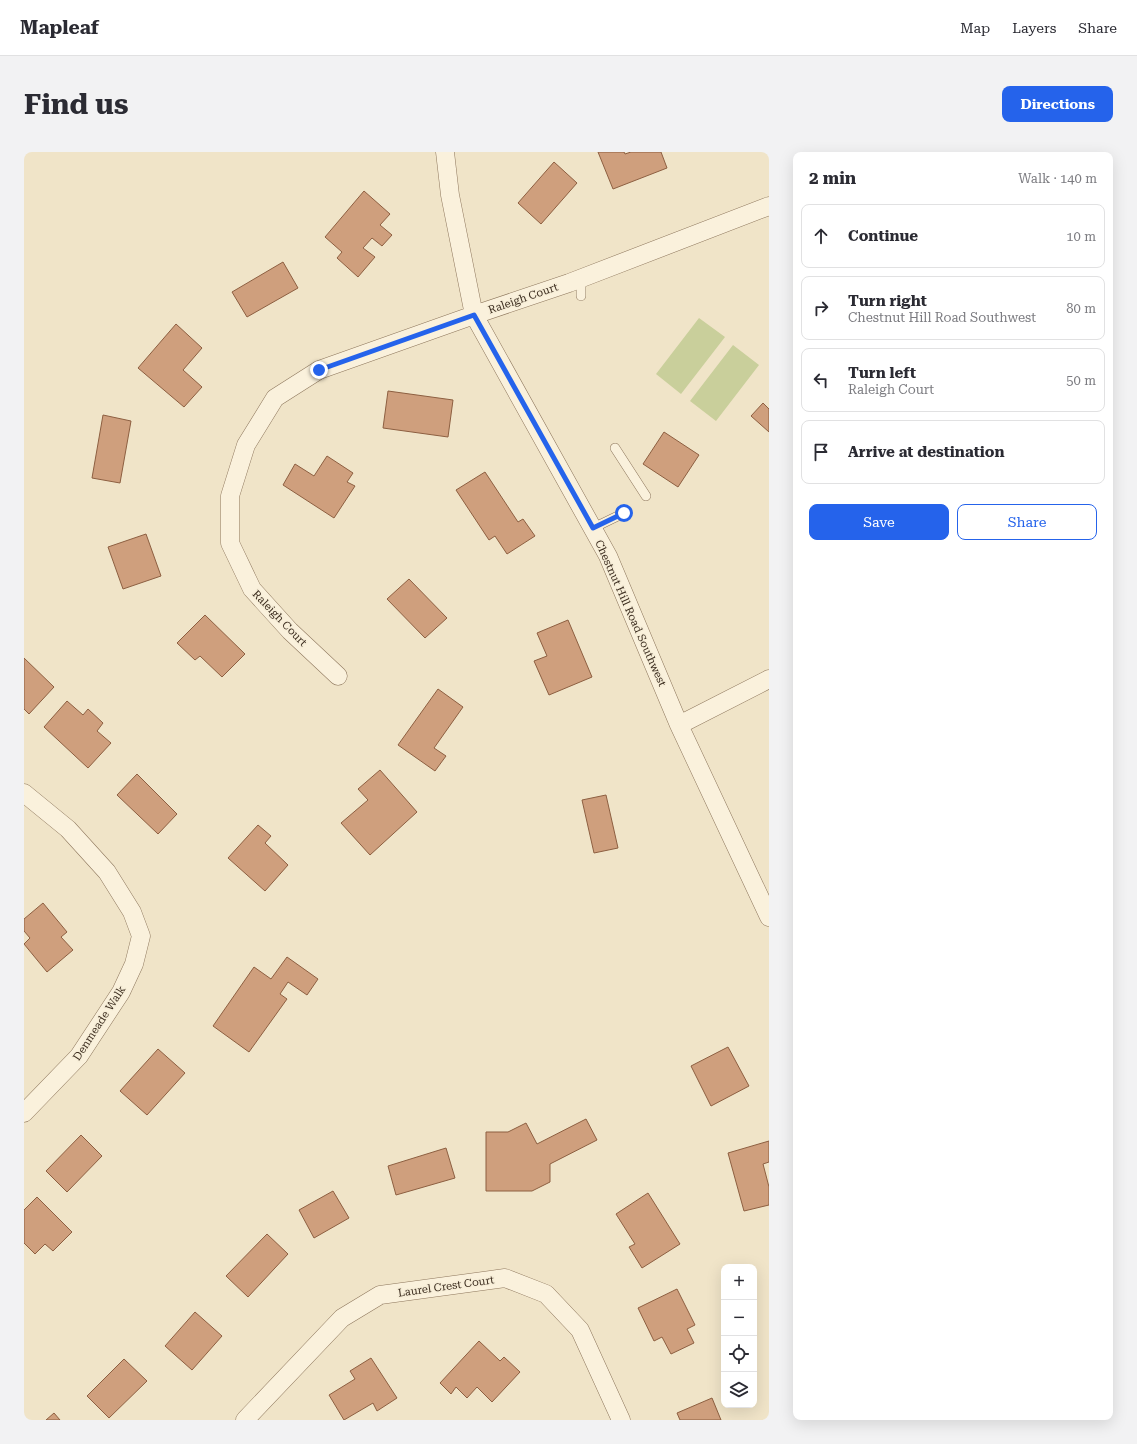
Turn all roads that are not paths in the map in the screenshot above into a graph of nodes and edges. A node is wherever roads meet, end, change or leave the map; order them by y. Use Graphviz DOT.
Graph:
graph roads {
  1 [pos="445,152"];
  2 [pos="769,206"];
  3 [pos="474,315"];
  4 [pos="615,448"];
  5 [pos="646,496"];
  6 [pos="624,513"];
  7 [pos="593,528"];
  8 [pos="338,676"];
  9 [pos="769,679"];
  10 [pos="679,725"];
  11 [pos="24,793"];
  12 [pos="769,917"];
  13 [pos="24,1113"];
  14 [pos="245,1420"];
  15 [pos="620,1420"];
  1 -- 3 [label="street, Chestnut Hill Road Southwest"];
  2 -- 3 [label="street, Raleigh Court"];
  3 -- 7 [label="street, Chestnut Hill Road Southwest"];
  3 -- 8 [label="street, Raleigh Court"];
  4 -- 5 [label="lane"];
  6 -- 7 [label="lane"];
  7 -- 10 [label="street, Chestnut Hill Road Southwest"];
  9 -- 10 [label="street"];
  10 -- 12 [label="street, Chestnut Hill Road Southwest"];
  11 -- 13 [label="street, Denmeade Walk"];
  14 -- 15 [label="street, Laurel Crest Court"];
}
